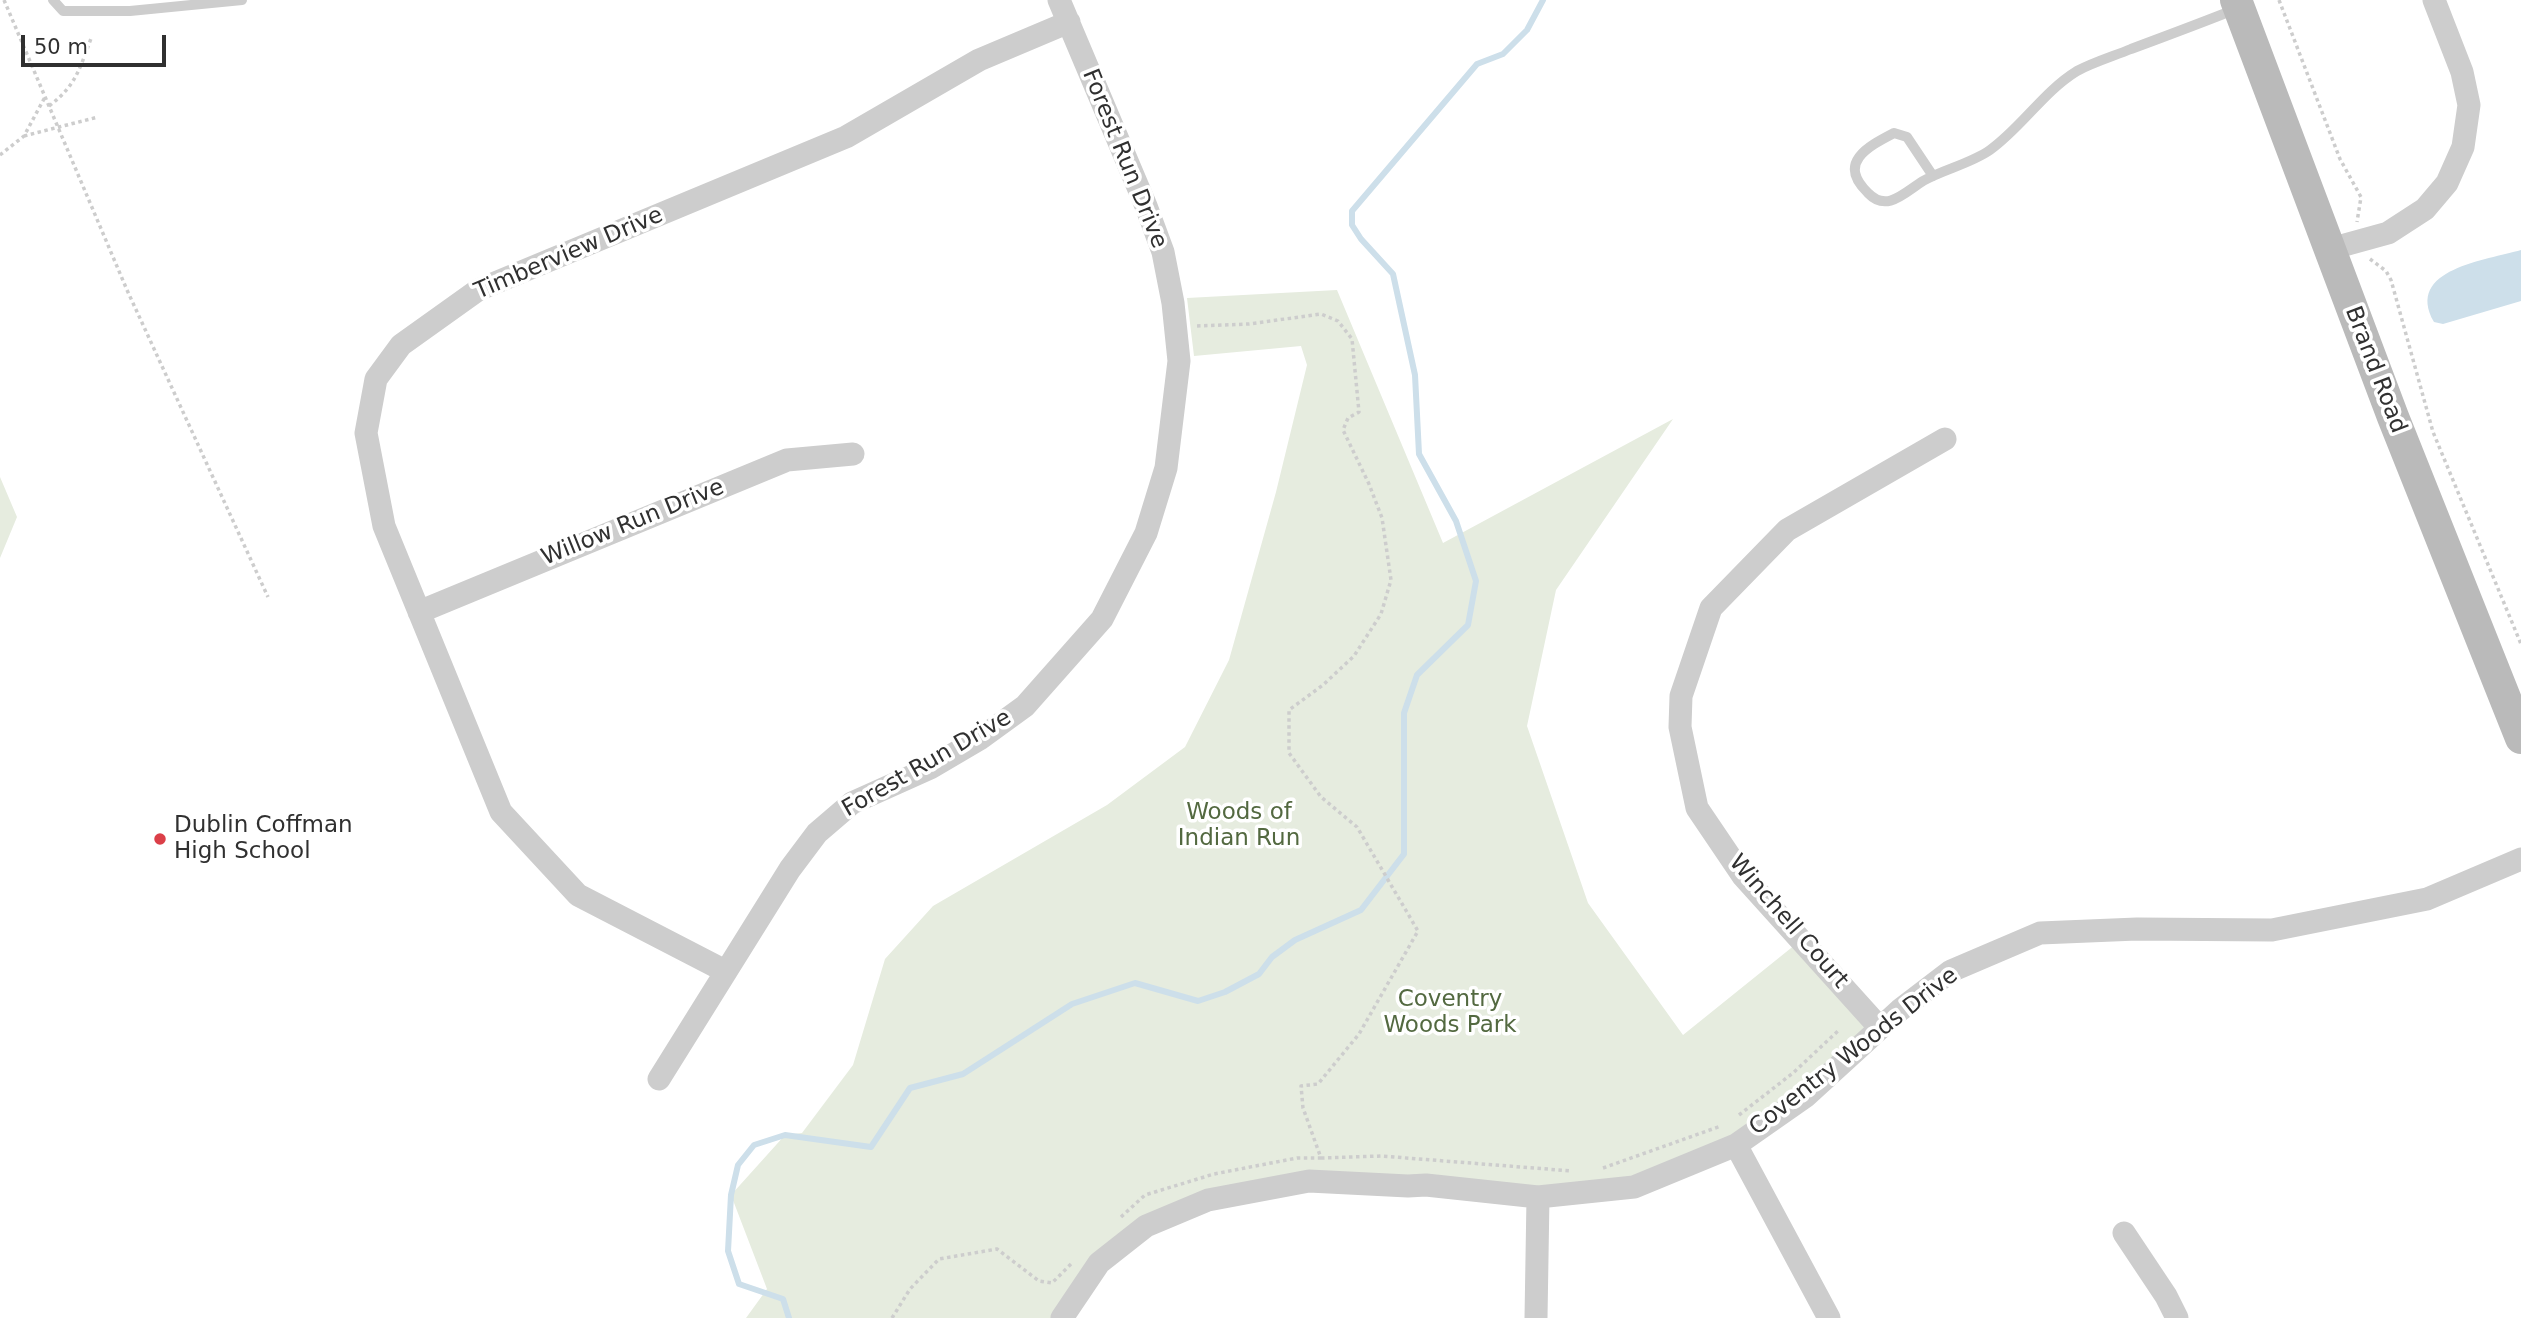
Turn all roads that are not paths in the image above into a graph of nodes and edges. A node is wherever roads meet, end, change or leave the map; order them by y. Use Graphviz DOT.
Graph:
graph roads {
  1 [pos="53,0"];
  2 [pos="242,0"];
  3 [pos="1059,0"];
  4 [pos="2434,0"];
  5 [pos="2238,4"];
  6 [pos="80,5"];
  7 [pos="131,6"];
  8 [pos="1069,22"];
  9 [pos="1933,176"];
  10 [pos="2330,250"];
  11 [pos="1945,439"];
  12 [pos="853,454"];
  13 [pos="419,612"];
  14 [pos="2521,738"];
  15 [pos="2521,859"];
  16 [pos="725,971"];
  17 [pos="1880,1028"];
  18 [pos="659,1079"];
  19 [pos="1732,1134"];
  20 [pos="1538,1197"];
  21 [pos="2124,1233"];
  22 [pos="1062,1318"];
  23 [pos="1536,1318"];
  24 [pos="1829,1318"];
  25 [pos="2177,1318"];
  1 -- 6 [label="lane"];
  2 -- 7 [label="lane"];
  3 -- 8 [label="street, Forest Run Drive"];
  4 -- 10 [label="street"];
  5 -- 9 [label="lane"];
  5 -- 10 [label="main road, Brand Road"];
  6 -- 7 [label="lane"];
  8 -- 13 [label="street, Timberview Drive"];
  8 -- 16 [label="street, Forest Run Drive"];
  9 -- 9 [label="lane"];
  10 -- 14 [label="main road, Brand Road"];
  11 -- 17 [label="street, Winchell Court"];
  12 -- 13 [label="street, Willow Run Drive"];
  13 -- 16 [label="street, Timberview Drive"];
  15 -- 17 [label="street, Coventry Woods Drive"];
  16 -- 18 [label="street, Forest Run Drive"];
  17 -- 19 [label="street, Coventry Woods Drive"];
  19 -- 20 [label="street, Coventry Woods Drive"];
  19 -- 24 [label="street"];
  20 -- 22 [label="street, Coventry Woods Drive"];
  20 -- 23 [label="street"];
  21 -- 25 [label="street"];
}
